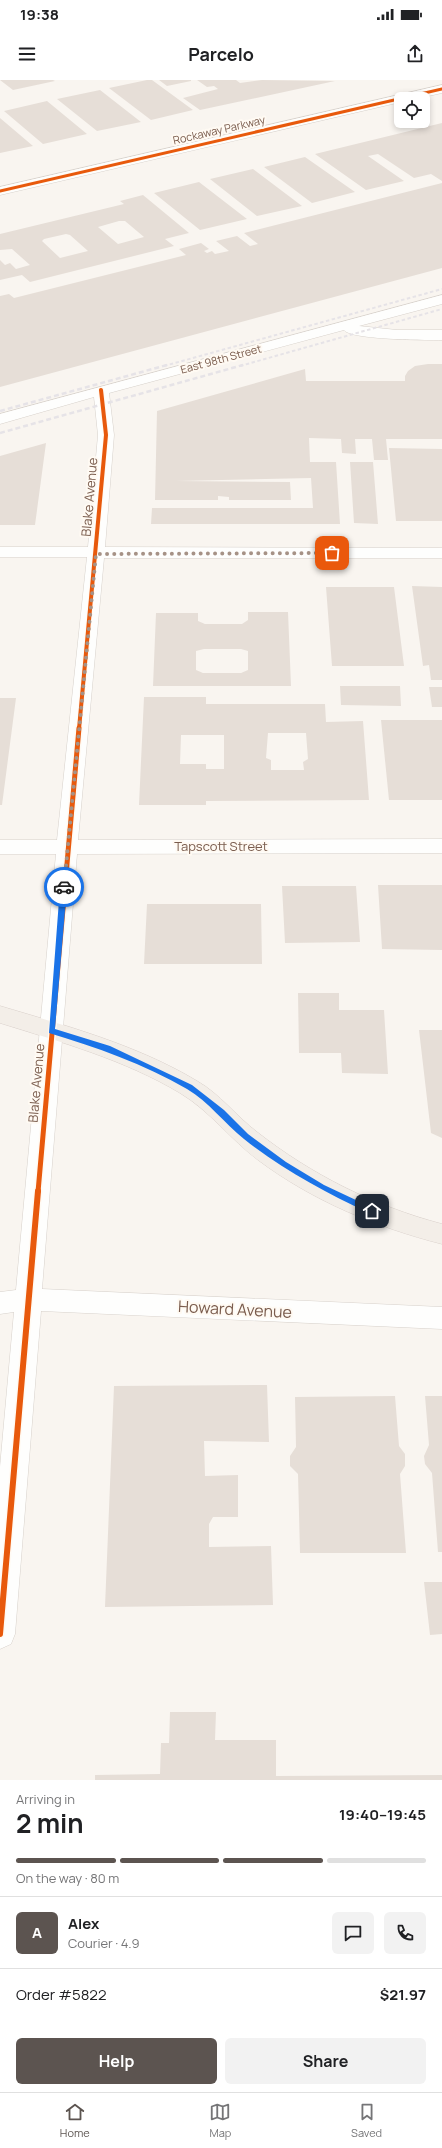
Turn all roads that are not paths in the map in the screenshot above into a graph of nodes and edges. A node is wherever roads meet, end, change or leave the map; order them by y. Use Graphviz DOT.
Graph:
graph roads {
  1 [pos="442,89"];
  2 [pos="0,191"];
  3 [pos="442,299"];
  4 [pos="342,327"];
  5 [pos="442,335"];
  6 [pos="101,390"];
  7 [pos="0,419"];
  8 [pos="0,552"];
  9 [pos="442,553"];
  10 [pos="96,554"];
  11 [pos="67,846"];
  12 [pos="442,846"];
  13 [pos="0,847"];
  14 [pos="0,1014"];
  15 [pos="52,1031"];
  16 [pos="442,1234"];
  17 [pos="0,1288"];
  18 [pos="28,1299"];
  19 [pos="0,1303"];
  20 [pos="442,1318"];
  21 [pos="0,1634"];
  1 -- 2 [label="street, Rockaway Parkway"];
  3 -- 4 [label="street, East 98th Street"];
  4 -- 5 [label="street"];
  4 -- 6 [label="street, East 98th Street"];
  6 -- 7 [label="street, East 98th Street"];
  6 -- 10 [label="street, Blake Avenue"];
  8 -- 10 [label="street"];
  9 -- 10 [label="street"];
  10 -- 11 [label="street, Blake Avenue"];
  11 -- 12 [label="street, Tapscott Street"];
  11 -- 13 [label="street, Tapscott Street"];
  11 -- 15 [label="street, Blake Avenue"];
  14 -- 15 [label="main road"];
  15 -- 16 [label="main road"];
  15 -- 18 [label="street, Blake Avenue"];
  17 -- 18 [label="street, Howard Avenue"];
  18 -- 19 [label="street, Howard Avenue"];
  18 -- 20 [label="street, Howard Avenue"];
  18 -- 21 [label="street, Blake Avenue"];
}
